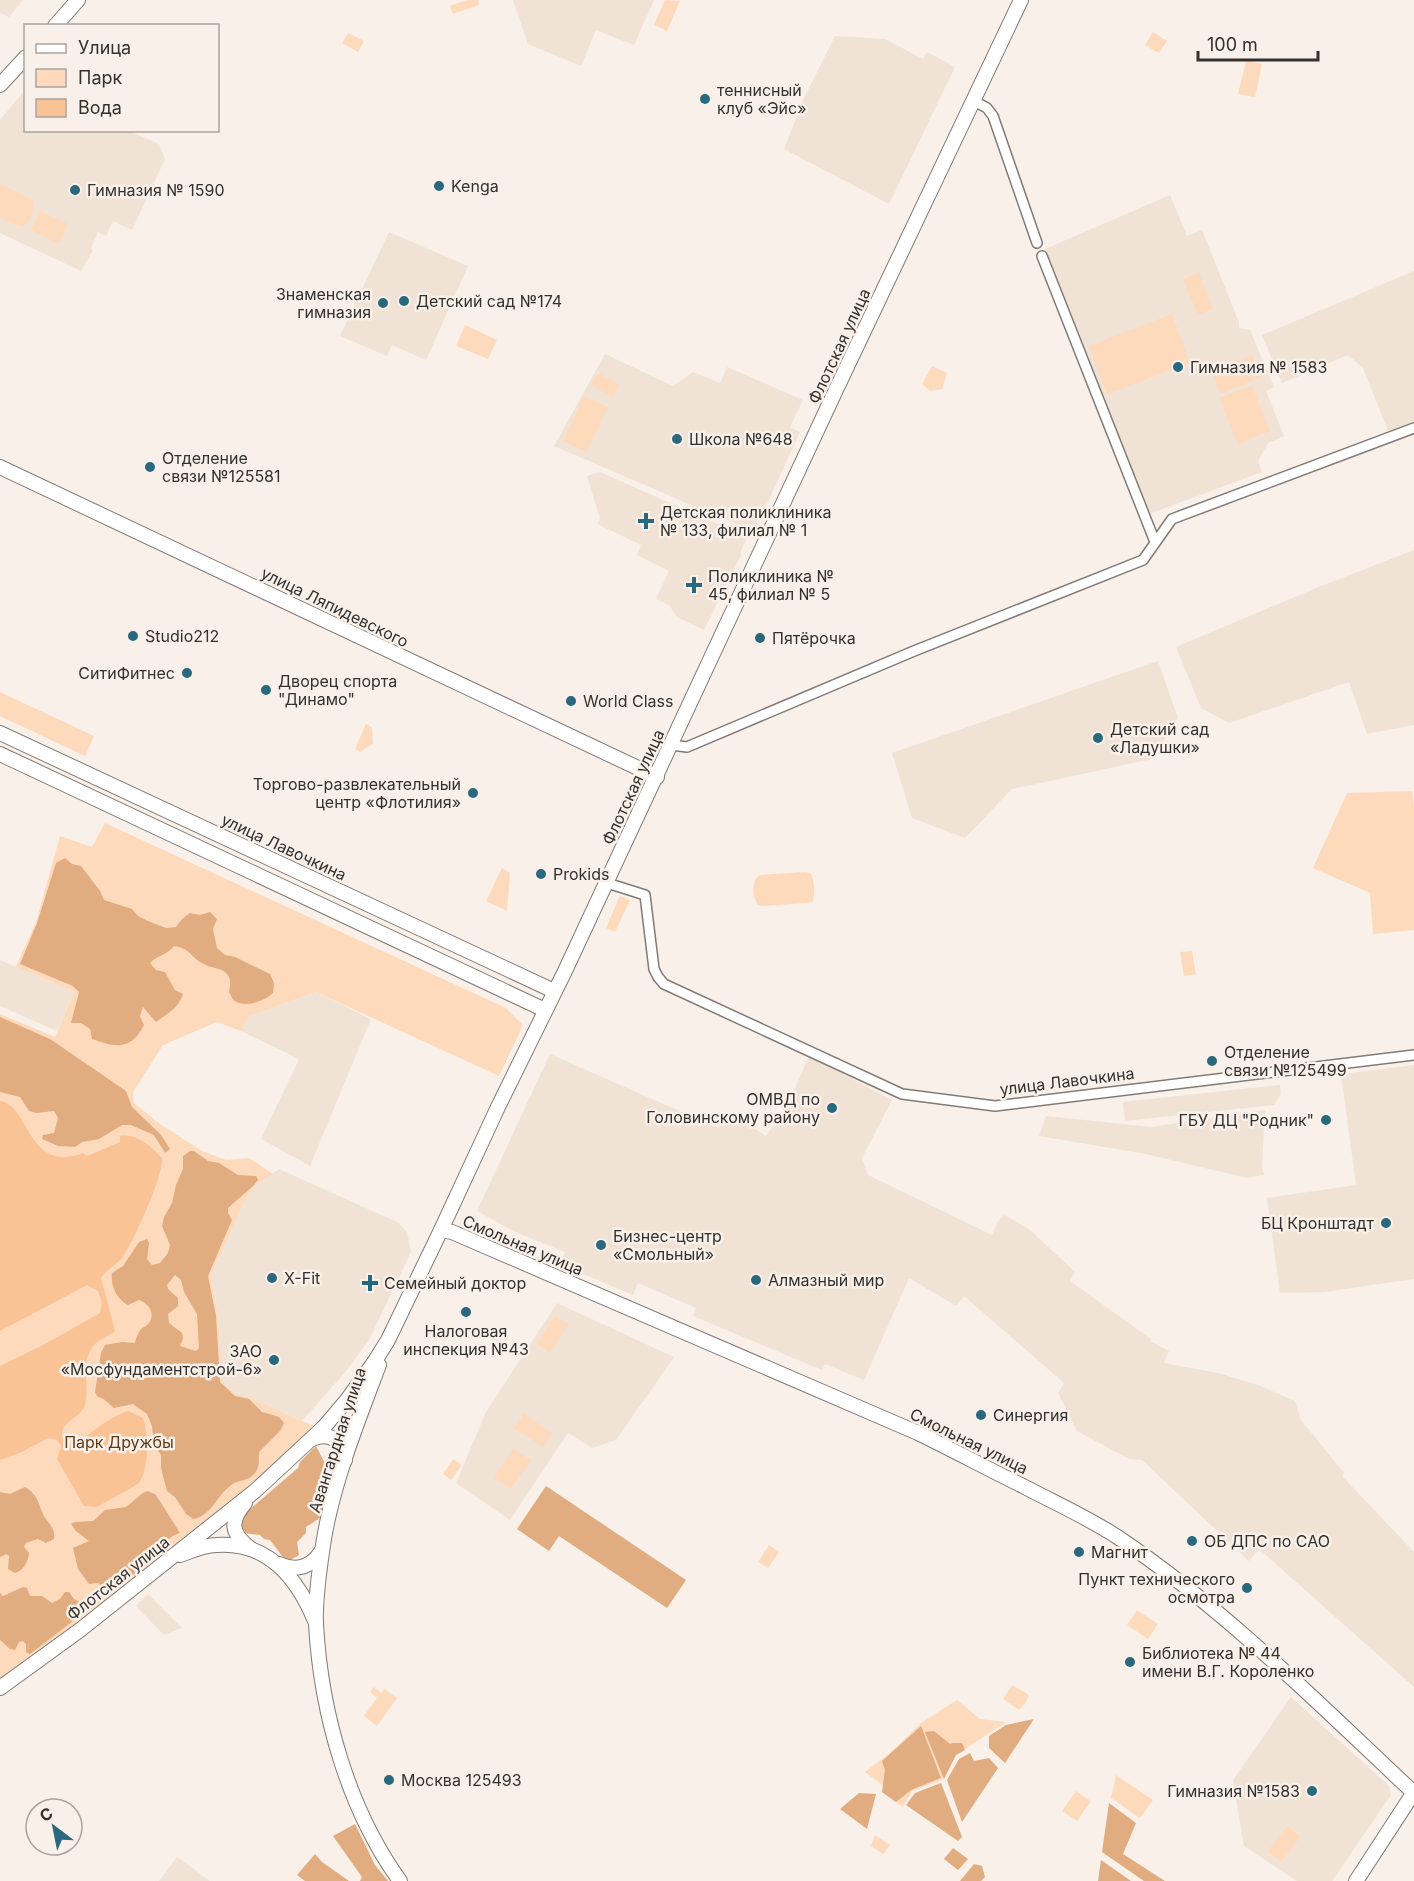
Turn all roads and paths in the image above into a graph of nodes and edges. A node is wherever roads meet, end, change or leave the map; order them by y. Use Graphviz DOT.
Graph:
graph roads {
  1 [pos="78,0"];
  2 [pos="1021,0"];
  3 [pos="57,24"];
  4 [pos="24,59"];
  5 [pos="0,85"];
  6 [pos="974,101"];
  7 [pos="1037,243"];
  8 [pos="1042,256"];
  9 [pos="1414,428"];
  10 [pos="0,466"];
  11 [pos="1155,543"];
  12 [pos="0,733"];
  13 [pos="671,745"];
  14 [pos="0,754"];
  15 [pos="657,777"];
  16 [pos="607,883"];
  17 [pos="402,920"];
  18 [pos="393,938"];
  19 [pos="554,991"];
  20 [pos="545,1010"];
  21 [pos="1414,1055"];
  22 [pos="441,1230"];
  23 [pos="388,1340"];
  24 [pos="310,1440"];
  25 [pos="345,1460"];
  26 [pos="255,1491"];
  27 [pos="253,1550"];
  28 [pos="322,1550"];
  29 [pos="171,1559"];
  30 [pos="274,1562"];
  31 [pos="316,1623"];
  32 [pos="0,1688"];
  33 [pos="1414,1792"];
  34 [pos="400,1881"];
  35 [pos="1356,1881"];
  1 -- 3 [label="main road"];
  2 -- 6 [label="main road, Флотская улица"];
  4 -- 5 [label="main road"];
  6 -- 7 [label="street"];
  6 -- 13 [label="main road, Флотская улица"];
  8 -- 11 [label="street"];
  9 -- 11 [label="street"];
  10 -- 15 [label="main road, улица Ляпидевского"];
  11 -- 13 [label="street"];
  12 -- 17 [label="main road, улица Лавочкина"];
  13 -- 15 [label="main road, Флотская улица"];
  14 -- 18 [label="main road"];
  15 -- 16 [label="main road, Флотская улица"];
  16 -- 19 [label="main road, Флотская улица"];
  16 -- 21 [label="street, улица Лавочкина"];
  17 -- 18 [label="street"];
  17 -- 19 [label="main road, улица Лавочкина"];
  18 -- 20 [label="main road"];
  19 -- 20 [label="main road, Флотская улица"];
  20 -- 22 [label="main road, Флотская улица"];
  22 -- 23 [label="main road, Флотская улица"];
  22 -- 33 [label="main road, Смольная улица"];
  23 -- 24 [label="main road, Флотская улица"];
  23 -- 25 [label="main road, Авангардная улица"];
  24 -- 25 [label="main road"];
  24 -- 26 [label="main road, Флотская улица"];
  25 -- 28 [label="main road, Авангардная улица"];
  26 -- 27 [label="main road, Флотская улица"];
  26 -- 29 [label="main road, Флотская улица"];
  27 -- 29 [label="main road, Авангардная улица"];
  27 -- 30 [label="main road, Авангардная улица"];
  28 -- 30 [label="main road"];
  28 -- 31 [label="main road, Авангардная улица"];
  29 -- 32 [label="main road, Флотская улица"];
  30 -- 31 [label="main road, Авангардная улица"];
  31 -- 34 [label="main road, Авангардная улица"];
  33 -- 35 [label="main road"];
}
